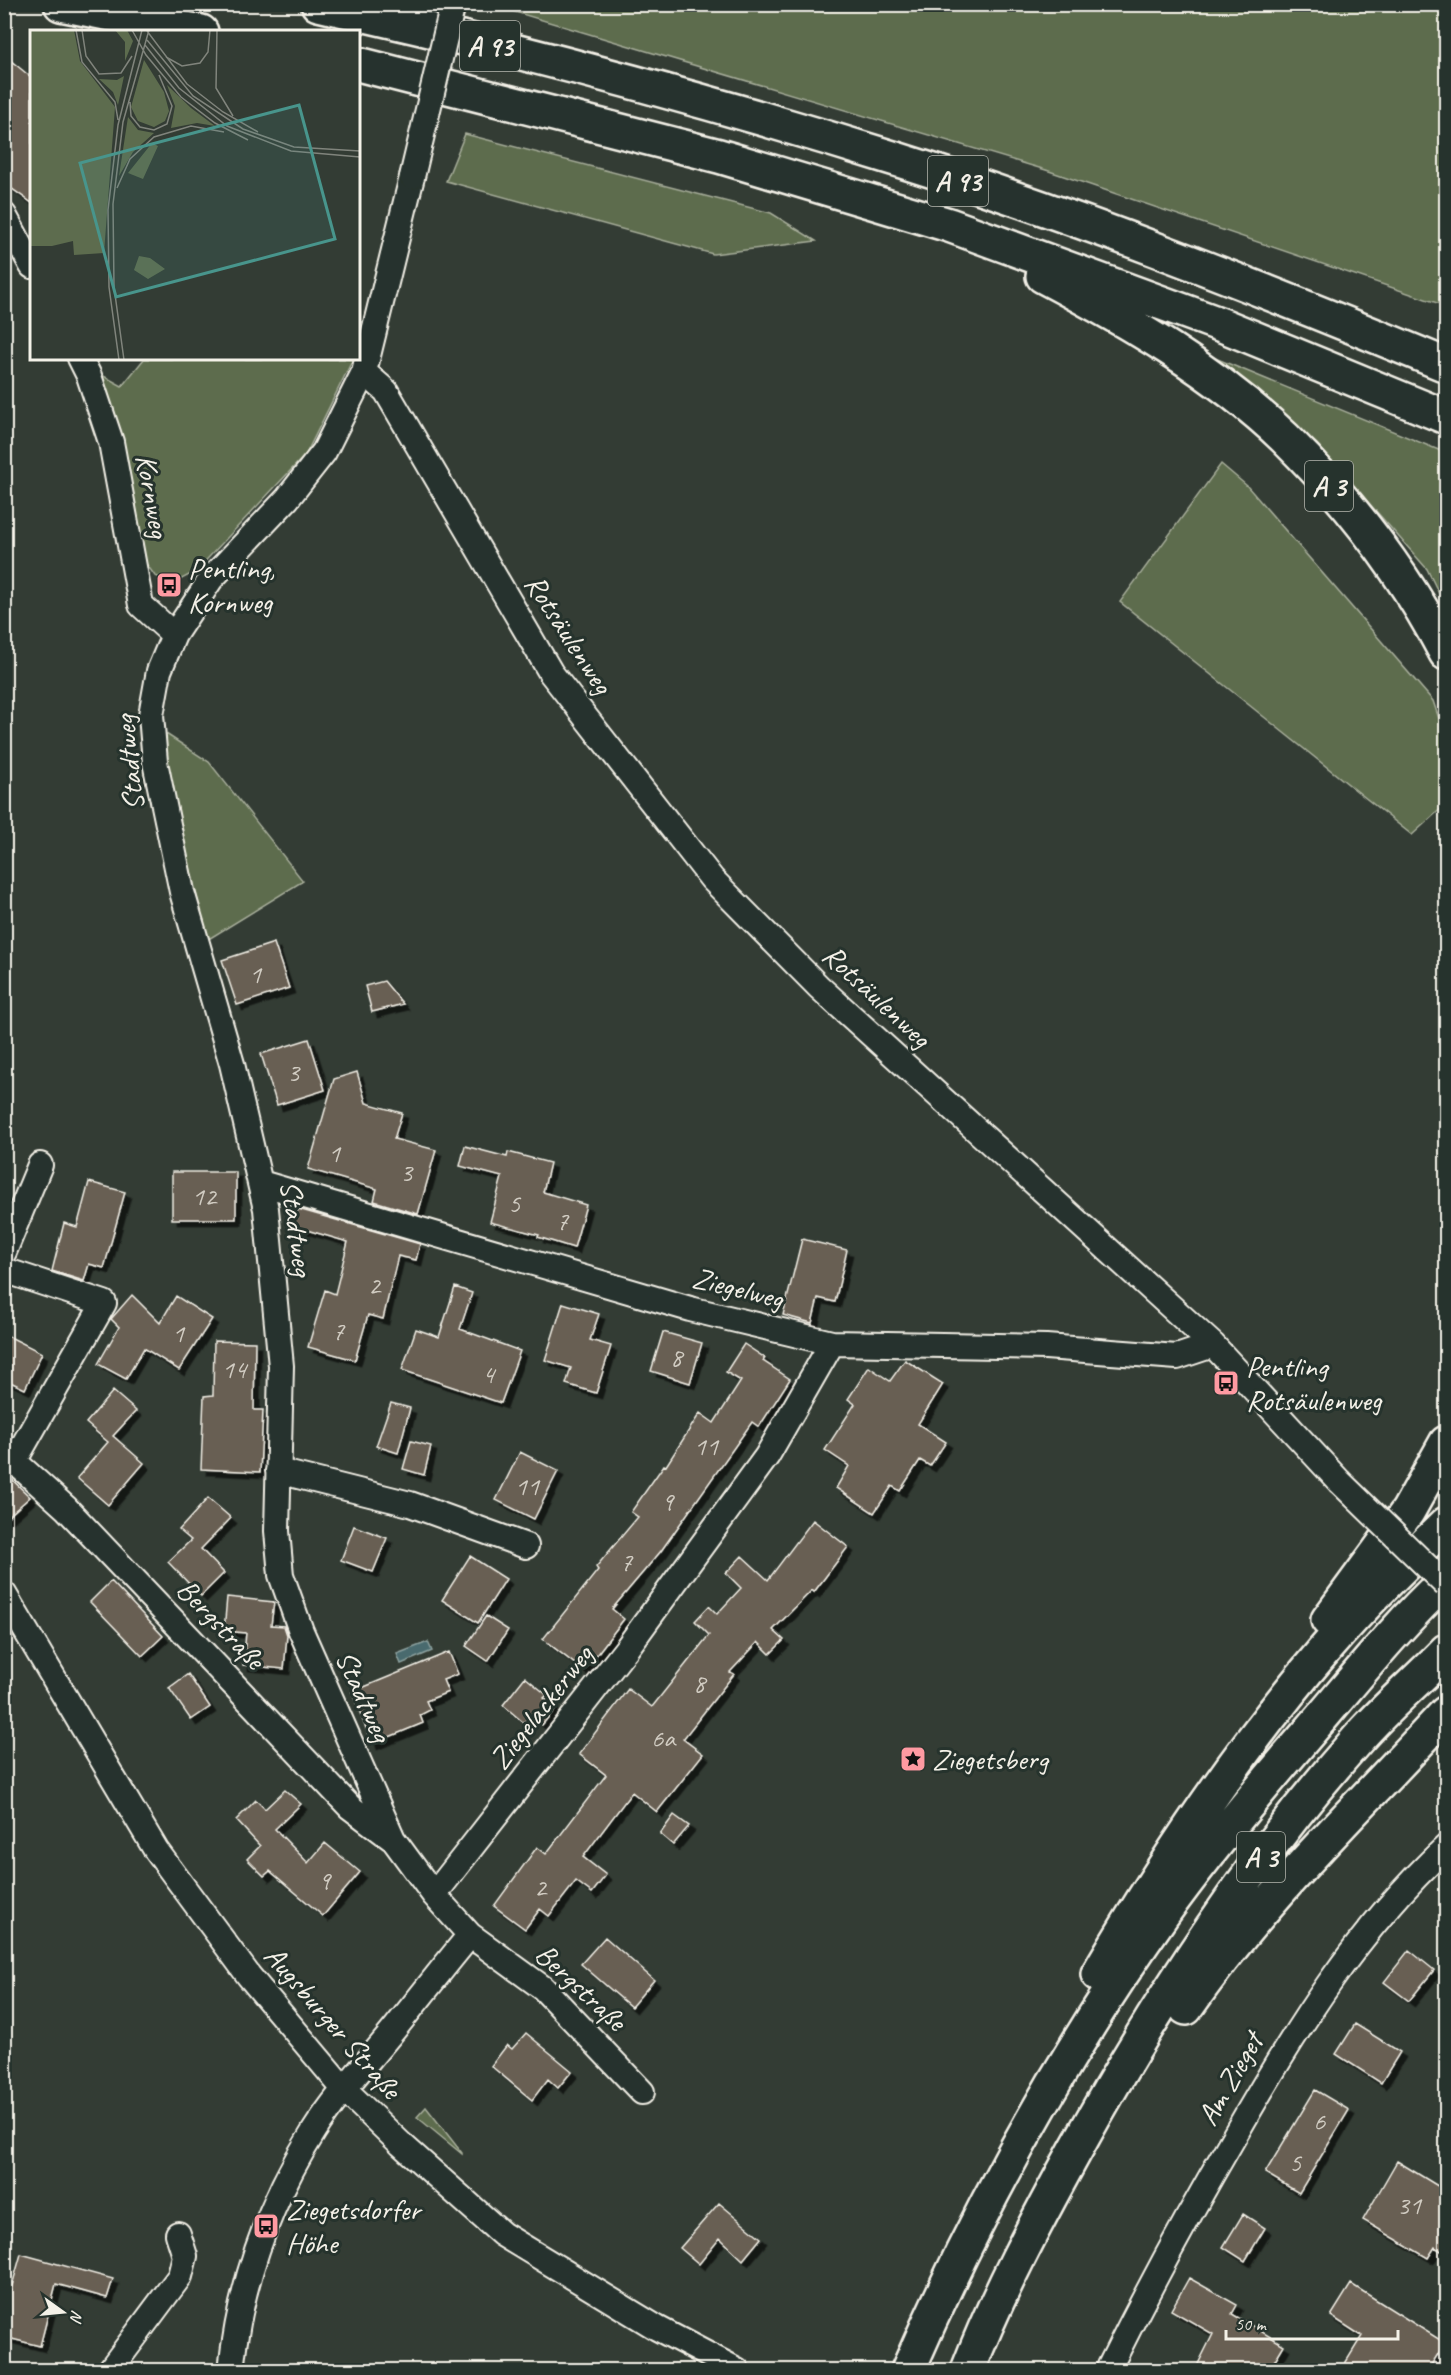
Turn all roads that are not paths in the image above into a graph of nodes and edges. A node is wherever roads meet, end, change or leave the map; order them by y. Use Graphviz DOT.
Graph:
graph roads {
  1 [pos="61,4"];
  2 [pos="318,4"];
  3 [pos="453,4"];
  4 [pos="191,30"];
  5 [pos="360,65"];
  6 [pos="4,215"];
  7 [pos="949,225"];
  8 [pos="30,262"];
  9 [pos="81,360"];
  10 [pos="1446,365"];
  11 [pos="364,372"];
  12 [pos="1446,417"];
  13 [pos="174,635"];
  14 [pos="1446,653"];
  15 [pos="40,1165"];
  16 [pos="261,1183"];
  17 [pos="4,1252"];
  18 [pos="4,1270"];
  19 [pos="832,1343"];
  20 [pos="1213,1345"];
  21 [pos="1446,1443"];
  22 [pos="10,1456"];
  23 [pos="278,1471"];
  24 [pos="1446,1524"];
  25 [pos="526,1546"];
  26 [pos="1446,1580"];
  27 [pos="1446,1585"];
  28 [pos="4,1594"];
  29 [pos="1446,1651"];
  30 [pos="1446,1713"];
  31 [pos="1434,1733"];
  32 [pos="1244,1752"];
  33 [pos="393,1839"];
  34 [pos="1446,1847"];
  35 [pos="434,1895"];
  36 [pos="470,1935"];
  37 [pos="1093,2019"];
  38 [pos="343,2088"];
  39 [pos="1109,2089"];
  40 [pos="642,2092"];
  41 [pos="178,2234"];
  42 [pos="110,2370"];
  43 [pos="231,2370"];
  44 [pos="737,2370"];
  45 [pos="908,2370"];
  46 [pos="968,2370"];
  47 [pos="1108,2370"];
  1 -- 4 [label="highway"];
  2 -- 10 [label="highway, A 93"];
  3 -- 11 [label="street, Stadtweg, bridge"];
  5 -- 7 [label="highway, A 93"];
  6 -- 8 [label="street"];
  7 -- 12 [label="highway, A 93"];
  7 -- 14 [label="highway, A 3"];
  9 -- 13 [label="street, Kornweg"];
  11 -- 13 [label="street, Stadtweg"];
  11 -- 20 [label="street, Rotsäulenweg"];
  13 -- 16 [label="street, Stadtweg"];
  15 -- 17 [label="street"];
  16 -- 19 [label="street, Ziegelweg"];
  16 -- 23 [label="street, Stadtweg"];
  18 -- 22 [label="street"];
  19 -- 20 [label="street, Ziegelweg"];
  19 -- 35 [label="street, Ziegelackerweg"];
  20 -- 27 [label="street, Rotsäulenweg, bridge"];
  21 -- 32 [label="highway, A 3"];
  22 -- 33 [label="street, Bergstraße"];
  23 -- 25 [label="street"];
  23 -- 33 [label="street, Stadtweg"];
  24 -- 32 [label="highway, A 3"];
  26 -- 37 [label="highway, A 3"];
  28 -- 38 [label="street, Augsburger Straße"];
  29 -- 39 [label="highway, A 3"];
  30 -- 31 [label="highway"];
  31 -- 39 [label="highway"];
  32 -- 37 [label="highway, A 3"];
  33 -- 35 [label="street, Stadtweg"];
  34 -- 47 [label="street, Am Zieget"];
  35 -- 36 [label="street"];
  36 -- 38 [label="street"];
  36 -- 40 [label="street, Bergstraße"];
  37 -- 45 [label="highway, A 3"];
  38 -- 43 [label="street"];
  38 -- 44 [label="street, Augsburger Straße"];
  39 -- 46 [label="highway, A 3"];
  41 -- 42 [label="street"];
}
